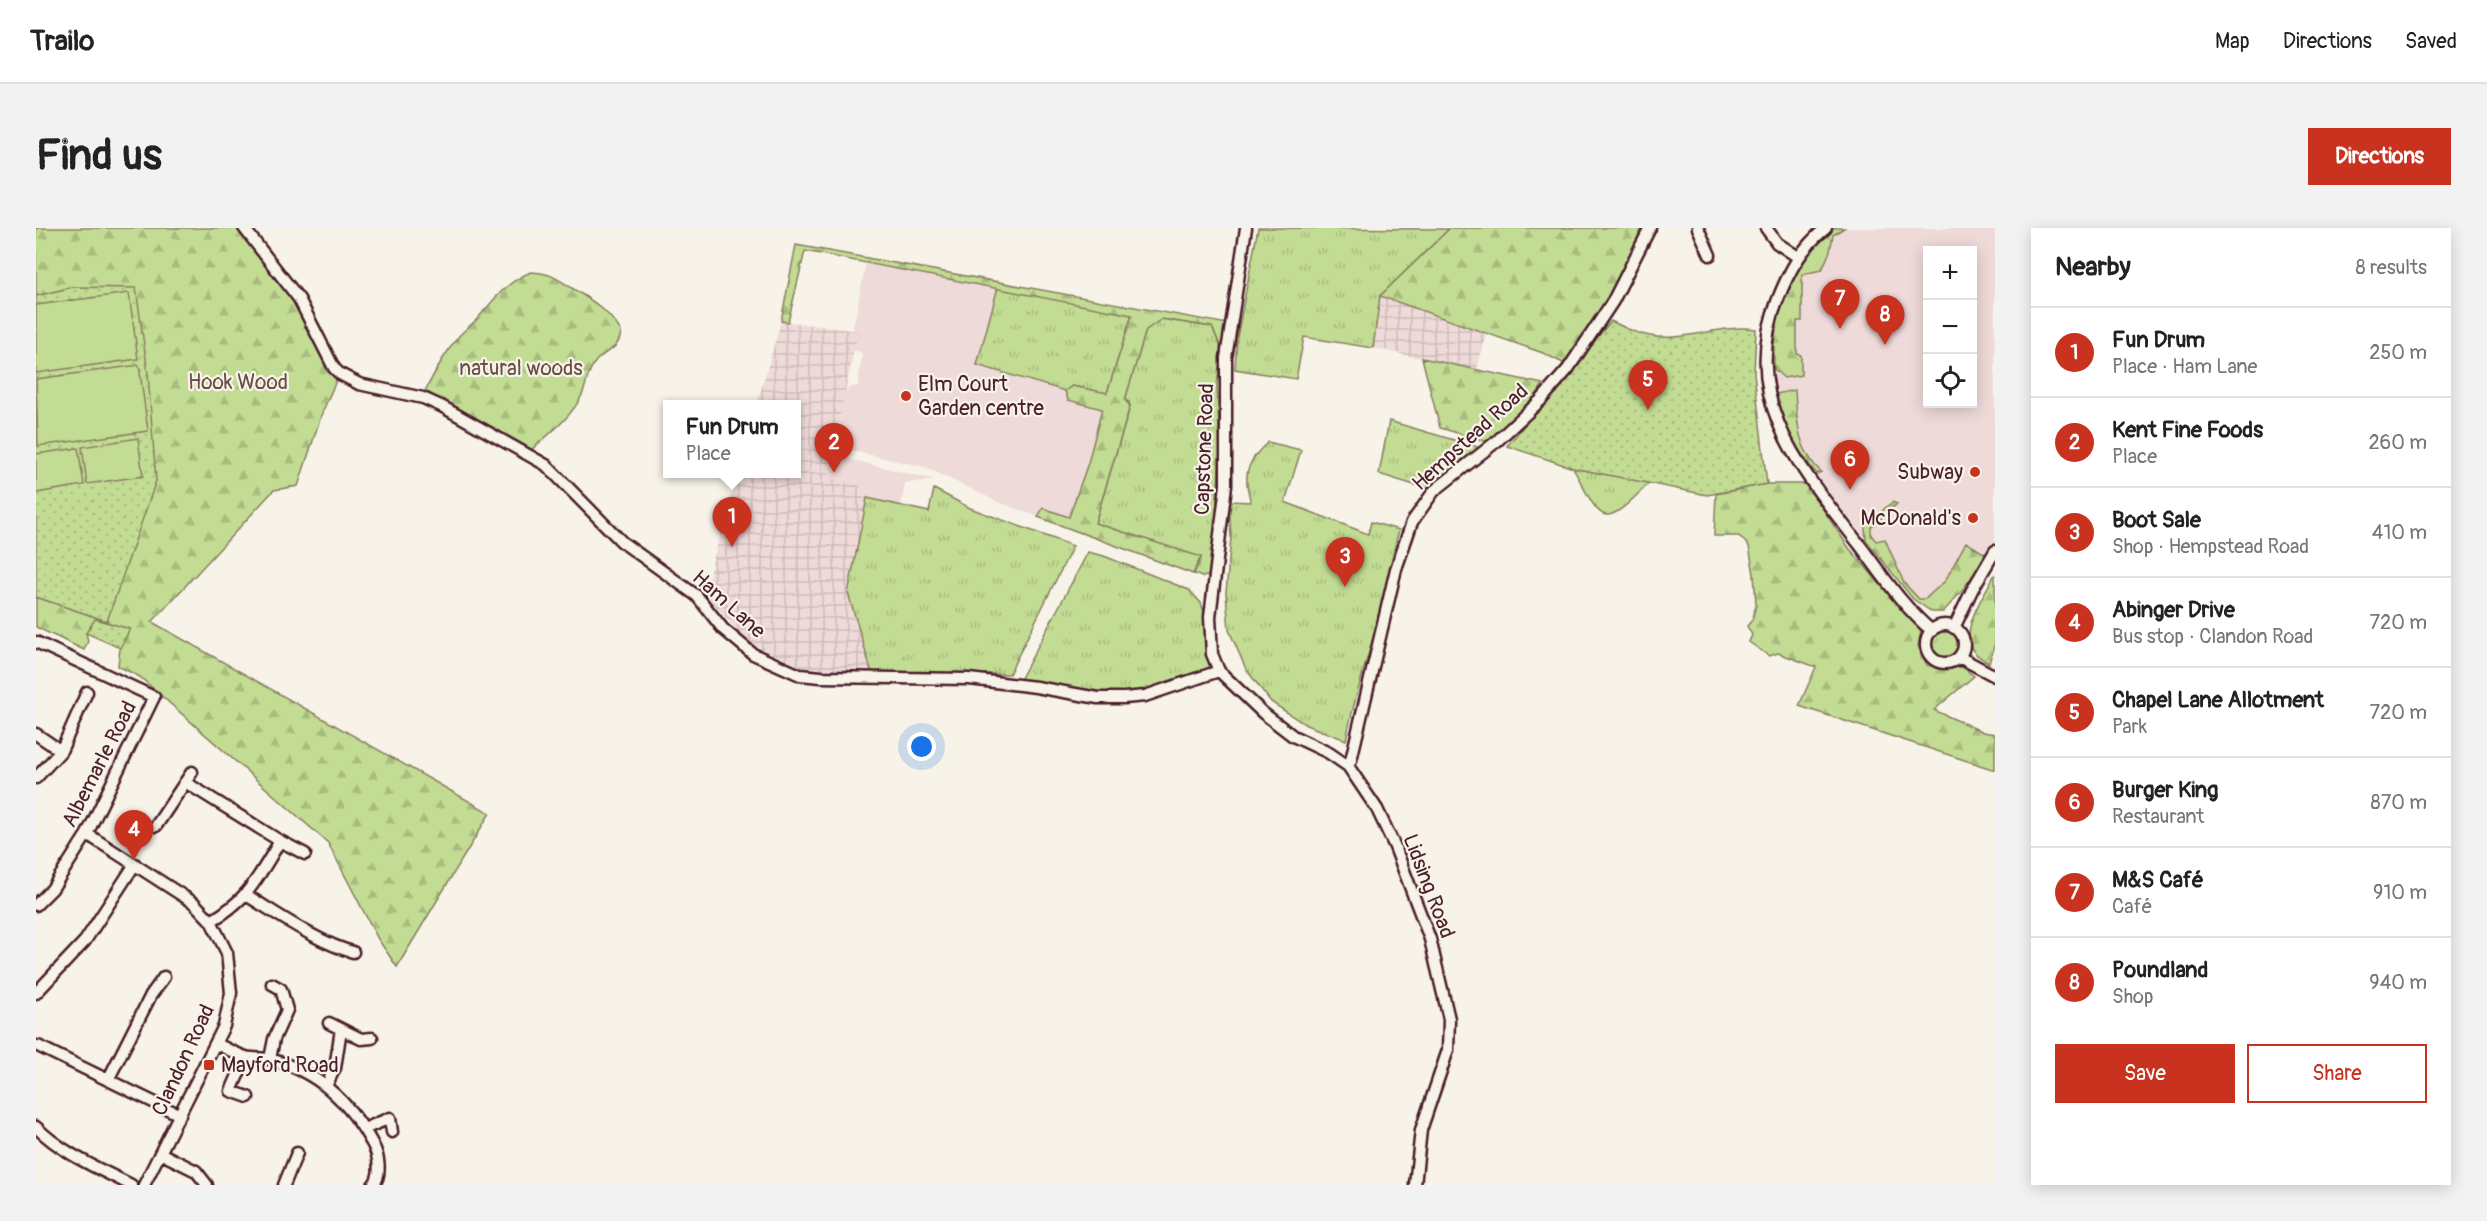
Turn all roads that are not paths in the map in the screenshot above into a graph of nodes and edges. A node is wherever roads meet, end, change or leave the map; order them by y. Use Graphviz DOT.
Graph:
graph roads {
  1 [pos="244,228"];
  2 [pos="1246,228"];
  3 [pos="1650,228"];
  4 [pos="1698,228"];
  5 [pos="1766,228"];
  6 [pos="1826,228"];
  7 [pos="1710,255"];
  8 [pos="1798,257"];
  9 [pos="1995,551"];
  10 [pos="1954,628"];
  11 [pos="1932,631"];
  12 [pos="36,642"];
  13 [pos="1959,657"];
  14 [pos="1219,671"];
  15 [pos="1995,676"];
  16 [pos="87,692"];
  17 [pos="36,734"];
  18 [pos="61,751"];
  19 [pos="1348,766"];
  20 [pos="192,772"];
  21 [pos="36,778"];
  22 [pos="185,782"];
  23 [pos="156,826"];
  24 [pos="87,834"];
  25 [pos="280,841"];
  26 [pos="305,854"];
  27 [pos="135,864"];
  28 [pos="246,895"];
  29 [pos="36,905"];
  30 [pos="212,921"];
  31 [pos="353,952"];
  32 [pos="164,977"];
  33 [pos="272,984"];
  34 [pos="36,993"];
  35 [pos="329,1023"];
  36 [pos="341,1029"];
  37 [pos="372,1038"];
  38 [pos="216,1044"];
  39 [pos="38,1046"];
  40 [pos="246,1057"];
  41 [pos="270,1059"];
  42 [pos="108,1080"];
  43 [pos="327,1084"];
  44 [pos="248,1097"];
  45 [pos="180,1115"];
  46 [pos="36,1127"];
  47 [pos="364,1129"];
  48 [pos="392,1132"];
  49 [pos="160,1153"];
  50 [pos="297,1153"];
  51 [pos="377,1184"];
  52 [pos="131,1185"];
  53 [pos="144,1185"];
  54 [pos="207,1185"];
  55 [pos="284,1185"];
  56 [pos="1415,1185"];
  1 -- 14 [label="street, Ham Lane"];
  2 -- 14 [label="street, Capstone Road"];
  3 -- 19 [label="street, Hempstead Road"];
  4 -- 7 [label="street"];
  5 -- 8 [label="street"];
  6 -- 8 [label="street"];
  8 -- 11 [label="street"];
  9 -- 10 [label="street"];
  10 -- 11 [label="street"];
  10 -- 13 [label="street"];
  11 -- 13 [label="street"];
  12 -- 24 [label="street, Albemarle Road"];
  13 -- 15 [label="street"];
  14 -- 19 [label="street, Lidsing Road"];
  16 -- 18 [label="street"];
  17 -- 18 [label="street"];
  18 -- 21 [label="street"];
  19 -- 56 [label="street, Lidsing Road"];
  20 -- 22 [label="street"];
  22 -- 23 [label="street"];
  22 -- 25 [label="street"];
  24 -- 27 [label="street, Clandon Road"];
  24 -- 29 [label="street, Albemarle Road"];
  25 -- 26 [label="street"];
  25 -- 28 [label="street"];
  27 -- 30 [label="street, Clandon Road"];
  27 -- 34 [label="street"];
  28 -- 30 [label="street"];
  28 -- 31 [label="street"];
  30 -- 38 [label="street, Clandon Road"];
  32 -- 42 [label="street"];
  33 -- 41 [label="street"];
  35 -- 36 [label="street"];
  36 -- 37 [label="street"];
  36 -- 43 [label="street"];
  38 -- 40 [label="street"];
  38 -- 45 [label="street, Clandon Road"];
  39 -- 42 [label="street"];
  40 -- 41 [label="street"];
  40 -- 44 [label="street"];
  41 -- 43 [label="street"];
  42 -- 45 [label="street"];
  43 -- 47 [label="street"];
  45 -- 49 [label="street, Clandon Road"];
  46 -- 52 [label="street"];
  47 -- 48 [label="street"];
  47 -- 51 [label="street"];
  49 -- 53 [label="street, Clandon Road"];
  49 -- 54 [label="street"];
  50 -- 55 [label="street"];
}
